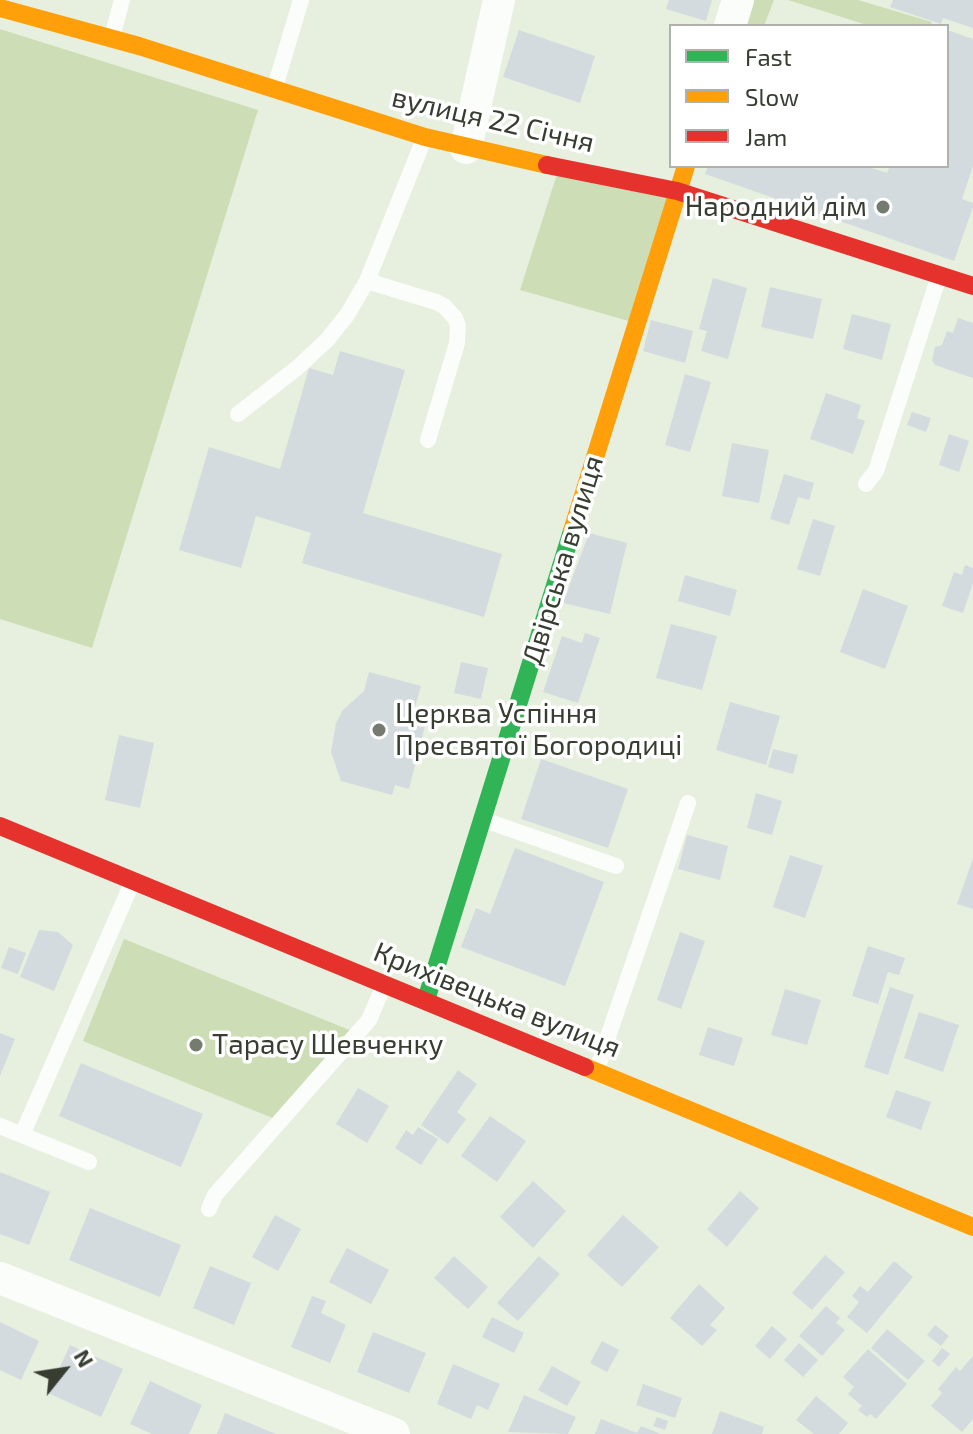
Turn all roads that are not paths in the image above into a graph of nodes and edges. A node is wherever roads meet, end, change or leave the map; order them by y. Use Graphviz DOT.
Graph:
graph roads {
  1 [pos="122,0"];
  2 [pos="301,0"];
  3 [pos="499,0"];
  4 [pos="738,0"];
  5 [pos="0,8"];
  6 [pos="731,24"];
  7 [pos="112,38"];
  8 [pos="274,90"];
  9 [pos="425,137"];
  10 [pos="466,148"];
  11 [pos="685,168"];
  12 [pos="677,191"];
  13 [pos="940,275"];
  14 [pos="367,281"];
  15 [pos="973,286"];
  16 [pos="238,414"];
  17 [pos="428,440"];
  18 [pos="866,484"];
  19 [pos="688,803"];
  20 [pos="483,820"];
  21 [pos="0,826"];
  22 [pos="616,866"];
  23 [pos="132,881"];
  24 [pos="384,984"];
  25 [pos="426,1000"];
  26 [pos="596,1071"];
  27 [pos="0,1126"];
  28 [pos="22,1135"];
  29 [pos="89,1162"];
  30 [pos="209,1209"];
  31 [pos="973,1227"];
  32 [pos="0,1278"];
  33 [pos="394,1434"];
  1 -- 7 [label="lane"];
  2 -- 8 [label="lane"];
  3 -- 10 [label="street"];
  4 -- 6 [label="street"];
  5 -- 7 [label="street, вулиця 22 Січня"];
  7 -- 8 [label="street, вулиця 22 Січня"];
  8 -- 9 [label="street, вулиця 22 Січня"];
  9 -- 10 [label="street, вулиця 22 Січня"];
  9 -- 14 [label="lane"];
  10 -- 12 [label="street, вулиця 22 Січня"];
  11 -- 12 [label="street, Двірська вулиця"];
  12 -- 13 [label="street, вулиця 22 Січня"];
  12 -- 20 [label="street, Двірська вулиця"];
  13 -- 15 [label="street, вулиця 22 Січня"];
  13 -- 18 [label="lane"];
  14 -- 16 [label="lane"];
  14 -- 17 [label="lane"];
  19 -- 26 [label="lane"];
  20 -- 22 [label="lane"];
  20 -- 25 [label="street, Двірська вулиця"];
  21 -- 23 [label="street, Крихівецька вулиця"];
  23 -- 24 [label="street, Крихівецька вулиця"];
  23 -- 28 [label="lane"];
  24 -- 25 [label="street, Крихівецька вулиця"];
  24 -- 30 [label="lane"];
  25 -- 26 [label="street, Крихівецька вулиця"];
  26 -- 31 [label="street, Крихівецька вулиця"];
  27 -- 28 [label="lane"];
  28 -- 29 [label="lane"];
  32 -- 33 [label="street"];
}
